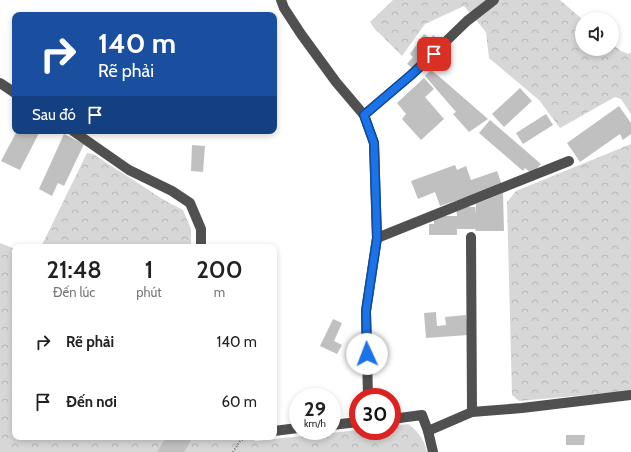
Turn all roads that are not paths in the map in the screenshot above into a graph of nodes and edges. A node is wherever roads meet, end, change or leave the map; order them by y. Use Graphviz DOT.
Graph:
graph roads {
  1 [pos="281,0"];
  2 [pos="494,0"];
  3 [pos="0,83"];
  4 [pos="12,91"];
  5 [pos="364,115"];
  6 [pos="77,134"];
  7 [pos="569,161"];
  8 [pos="471,237"];
  9 [pos="377,238"];
  10 [pos="201,244"];
  11 [pos="368,388"];
  12 [pos="631,395"];
  13 [pos="472,412"];
  14 [pos="401,418"];
  15 [pos="289,429"];
  16 [pos="277,431"];
  17 [pos="428,431"];
  18 [pos="433,452"];
  1 -- 5 [label="street"];
  2 -- 5 [label="street"];
  3 -- 4 [label="street"];
  5 -- 9 [label="street"];
  6 -- 10 [label="street"];
  7 -- 9 [label="street"];
  8 -- 13 [label="street"];
  9 -- 11 [label="street"];
  12 -- 13 [label="street"];
  13 -- 17 [label="street"];
  14 -- 17 [label="street"];
  15 -- 16 [label="street"];
  17 -- 18 [label="street"];
}
